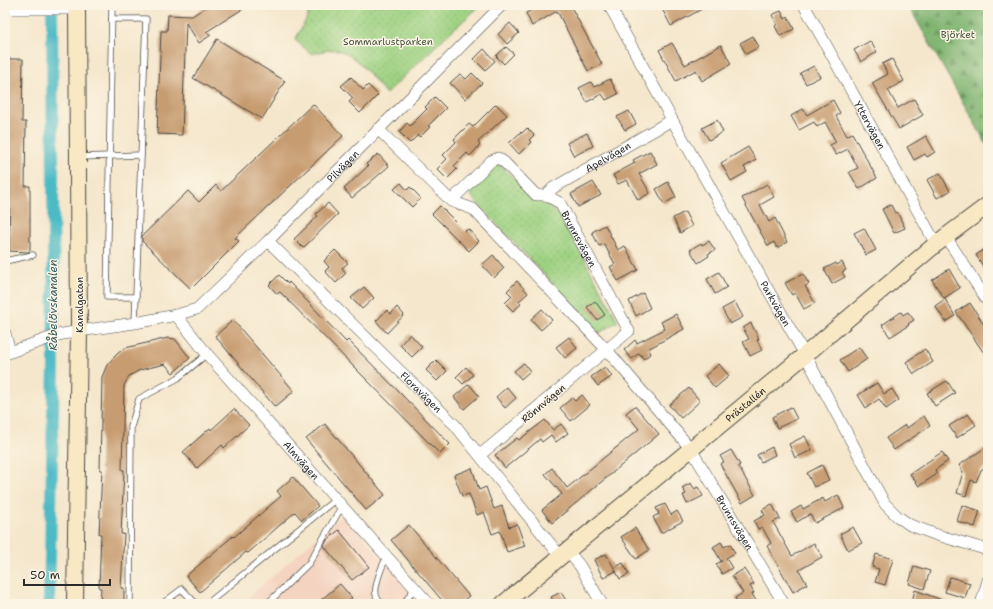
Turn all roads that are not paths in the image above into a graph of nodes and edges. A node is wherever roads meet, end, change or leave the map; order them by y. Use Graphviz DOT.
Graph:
graph roads {
  1 [pos="112,5"];
  2 [pos="502,5"];
  3 [pos="609,5"];
  4 [pos="804,5"];
  5 [pos="77,7"];
  6 [pos="5,9"];
  7 [pos="112,19"];
  8 [pos="672,120"];
  9 [pos="378,129"];
  10 [pos="141,155"];
  11 [pos="109,156"];
  12 [pos="78,158"];
  13 [pos="546,196"];
  14 [pos="451,201"];
  15 [pos="988,205"];
  16 [pos="941,240"];
  17 [pos="268,241"];
  18 [pos="33,254"];
  19 [pos="5,261"];
  20 [pos="136,297"];
  21 [pos="988,302"];
  22 [pos="176,316"];
  23 [pos="135,323"];
  24 [pos="79,330"];
  25 [pos="5,333"];
  26 [pos="607,350"];
  27 [pos="8,353"];
  28 [pos="206,354"];
  29 [pos="805,355"];
  30 [pos="691,449"];
  31 [pos="480,455"];
  32 [pos="339,502"];
  33 [pos="988,550"];
  34 [pos="564,554"];
  35 [pos="387,556"];
  36 [pos="988,580"];
  37 [pos="416,589"];
  38 [pos="75,604"];
  39 [pos="130,604"];
  40 [pos="162,604"];
  41 [pos="196,604"];
  42 [pos="207,604"];
  43 [pos="267,604"];
  44 [pos="381,604"];
  45 [pos="404,604"];
  46 [pos="429,604"];
  47 [pos="503,604"];
  48 [pos="602,604"];
  49 [pos="784,604"];
  50 [pos="981,604"];
  1 -- 7 [label="lane"];
  2 -- 9 [label="street, Pilvägen"];
  3 -- 8 [label="street, Parkvägen"];
  4 -- 16 [label="street, Yttervägen"];
  5 -- 6 [label="street"];
  5 -- 12 [label="street, Kanalgatan"];
  7 -- 10 [label="lane"];
  7 -- 11 [label="lane"];
  8 -- 13 [label="street, Apelvägen"];
  8 -- 29 [label="street, Parkvägen"];
  9 -- 14 [label="street, Brunnsvägen"];
  9 -- 17 [label="street, Pilvägen"];
  10 -- 11 [label="lane"];
  10 -- 20 [label="lane"];
  11 -- 12 [label="lane"];
  11 -- 20 [label="lane"];
  12 -- 24 [label="street, Kanalgatan"];
  13 -- 14 [label="street, Brunnsvägen"];
  13 -- 26 [label="street, Brunnsvägen"];
  14 -- 26 [label="street, Brunnsvägen"];
  15 -- 16 [label="street, Prästallén"];
  16 -- 21 [label="street, Yttervägen"];
  16 -- 29 [label="street, Prästallén"];
  17 -- 22 [label="street, Pilvägen"];
  17 -- 31 [label="street, Floravägen"];
  18 -- 19 [label="lane"];
  20 -- 23 [label="lane"];
  22 -- 23 [label="street, Pilvägen"];
  22 -- 28 [label="street, Almvägen"];
  23 -- 24 [label="street, Pilvägen"];
  24 -- 27 [label="street, Pilvägen"];
  24 -- 38 [label="street, Kanalgatan"];
  25 -- 27 [label="street"];
  26 -- 30 [label="street, Brunnsvägen"];
  26 -- 31 [label="street, Rönnvägen"];
  28 -- 32 [label="street, Almvägen"];
  28 -- 39 [label="lane"];
  29 -- 30 [label="street, Prästallén"];
  29 -- 33 [label="street, Parkvägen"];
  30 -- 34 [label="street, Prästallén"];
  30 -- 49 [label="street, Brunnsvägen"];
  31 -- 34 [label="street, Floravägen"];
  32 -- 35 [label="street, Almvägen"];
  32 -- 42 [label="lane"];
  32 -- 43 [label="lane"];
  34 -- 47 [label="street, Prästallén"];
  34 -- 48 [label="street, Floravägen"];
  35 -- 37 [label="street, Almvägen"];
  35 -- 44 [label="lane"];
  36 -- 50 [label="street"];
  37 -- 45 [label="lane"];
  37 -- 46 [label="street, Almvägen"];
  40 -- 41 [label="lane"];
}
